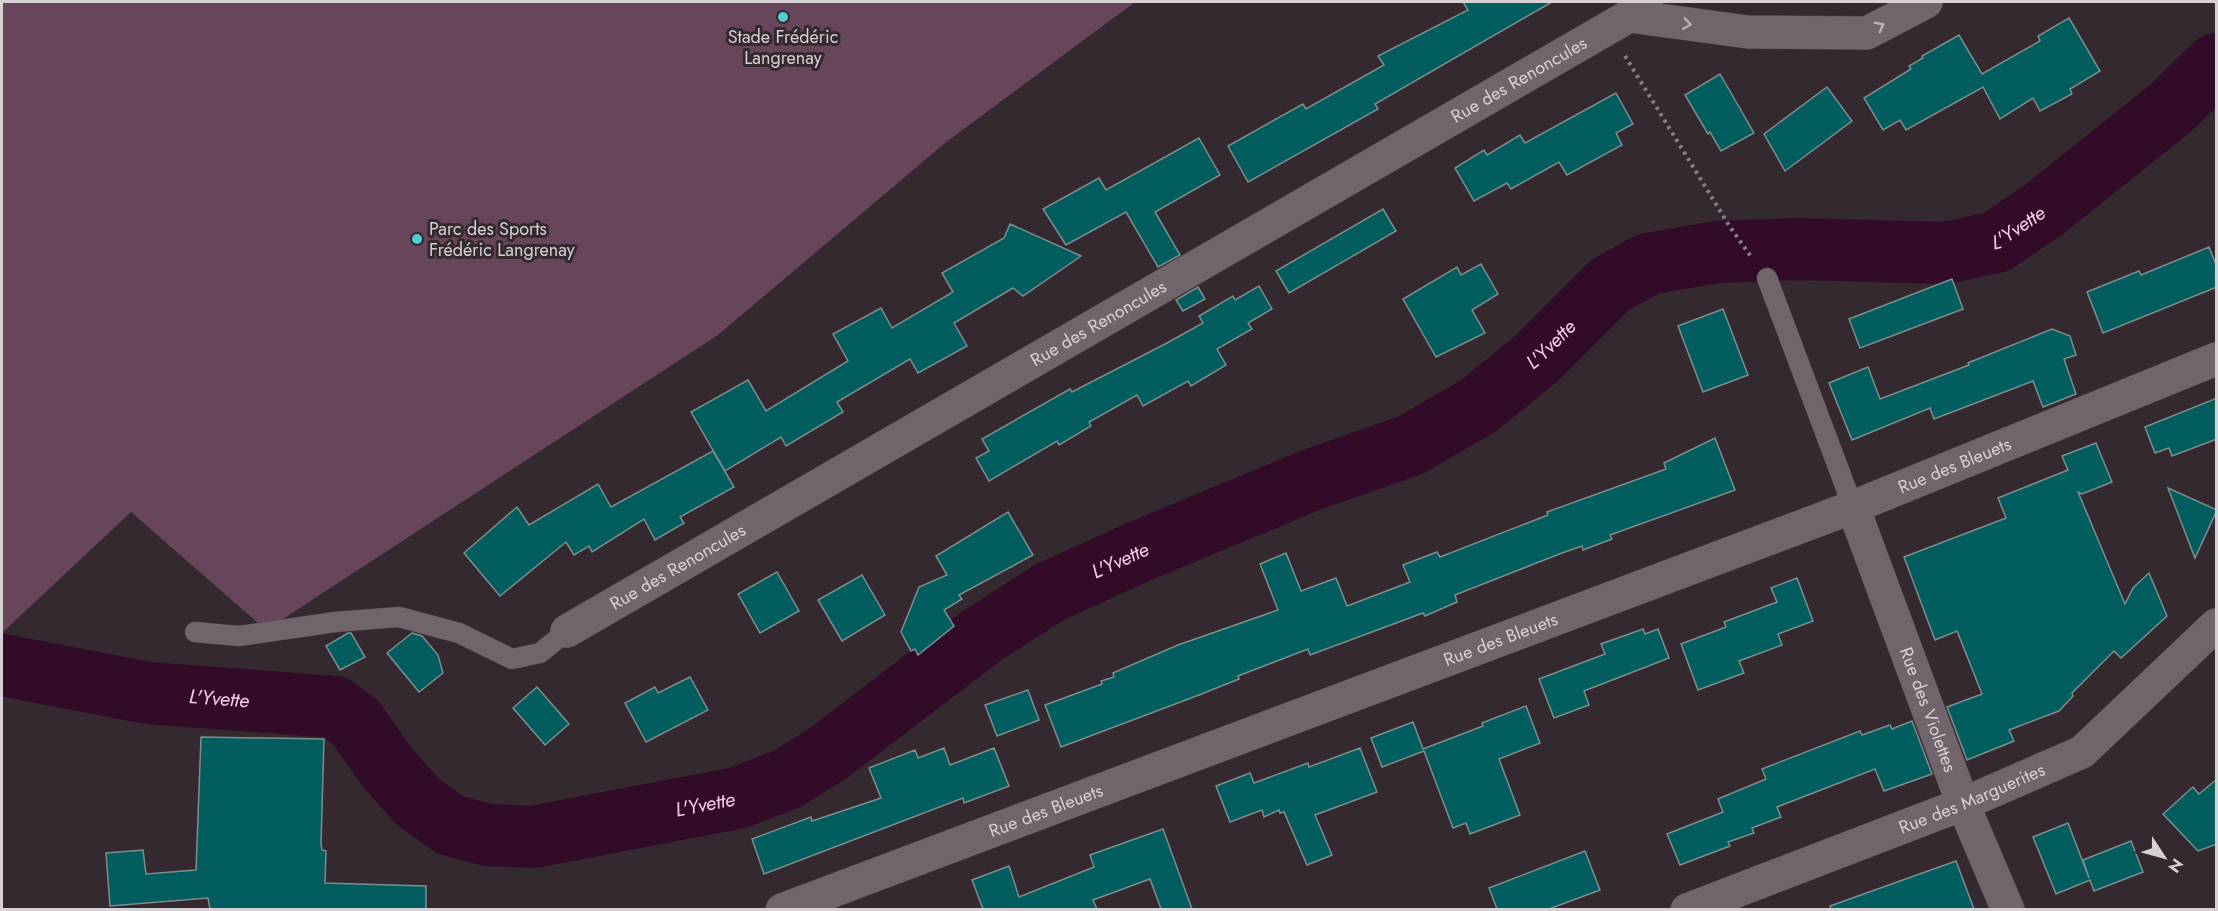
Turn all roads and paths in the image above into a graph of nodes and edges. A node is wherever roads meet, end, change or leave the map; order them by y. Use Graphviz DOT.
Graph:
graph roads {
  1 [pos="1926,2"];
  2 [pos="1628,15"];
  3 [pos="1767,278"];
  4 [pos="2217,359"];
  5 [pos="1853,507"];
  6 [pos="2217,625"];
  7 [pos="567,631"];
  8 [pos="195,632"];
  9 [pos="1963,804"];
  10 [pos="782,909"];
  11 [pos="1687,909"];
  12 [pos="2008,909"];
  2 -- 1 [label="street, one-way"];
  2 -- 3 [label="path"];
  2 -- 7 [label="street, Rue des Renoncules"];
  3 -- 5 [label="lane"];
  4 -- 5 [label="street, Rue des Bleuets"];
  5 -- 9 [label="street, Rue des Violettes"];
  5 -- 10 [label="street, Rue des Bleuets"];
  6 -- 9 [label="street, Rue des Marguerites"];
  7 -- 8 [label="lane"];
  9 -- 11 [label="street, Rue des Marguerites"];
  9 -- 12 [label="street, Rue des Violettes"];
}
